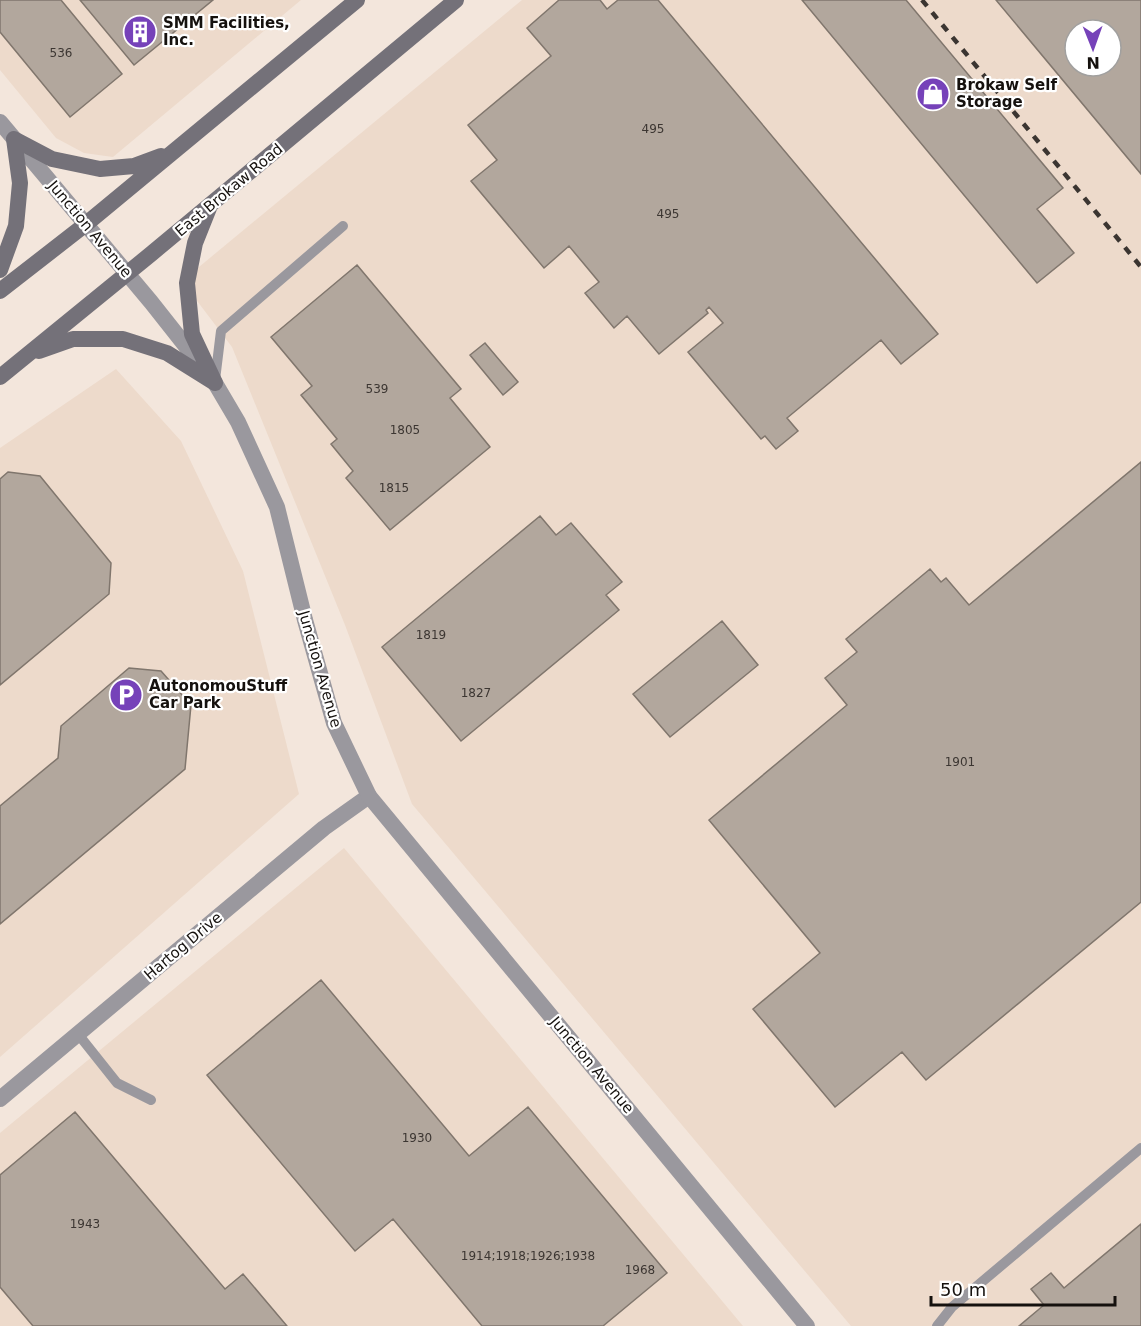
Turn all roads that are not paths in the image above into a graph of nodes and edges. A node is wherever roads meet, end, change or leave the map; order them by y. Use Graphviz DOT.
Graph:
graph roads {
  1 [pos="357,0"];
  2 [pos="456,0"];
  3 [pos="0,122"];
  4 [pos="14,139"];
  5 [pos="172,153"];
  6 [pos="211,204"];
  7 [pos="86,224"];
  8 [pos="343,226"];
  9 [pos="0,270"];
  10 [pos="127,273"];
  11 [pos="0,291"];
  12 [pos="30,354"];
  13 [pos="0,377"];
  14 [pos="215,383"];
  15 [pos="369,796"];
  16 [pos="78,1034"];
  17 [pos="0,1099"];
  18 [pos="151,1100"];
  19 [pos="1141,1148"];
  20 [pos="807,1326"];
  21 [pos="937,1326"];
  1 -- 5 [label="main road"];
  2 -- 6 [label="main road, East Brokaw Road"];
  3 -- 4 [label="street, Junction Avenue"];
  4 -- 5 [label="main road"];
  4 -- 7 [label="street, Junction Avenue"];
  4 -- 9 [label="main road"];
  5 -- 7 [label="main road"];
  6 -- 10 [label="main road, East Brokaw Road"];
  6 -- 14 [label="main road"];
  7 -- 10 [label="street, Junction Avenue"];
  7 -- 11 [label="main road"];
  8 -- 14 [label="lane"];
  10 -- 12 [label="main road, East Brokaw Road"];
  10 -- 14 [label="street, Junction Avenue"];
  12 -- 13 [label="main road, East Brokaw Road"];
  12 -- 14 [label="main road"];
  14 -- 15 [label="street, Junction Avenue"];
  15 -- 16 [label="street, Hartog Drive"];
  15 -- 20 [label="street, Junction Avenue"];
  16 -- 17 [label="street, Hartog Drive"];
  16 -- 18 [label="lane"];
  19 -- 21 [label="lane"];
}
